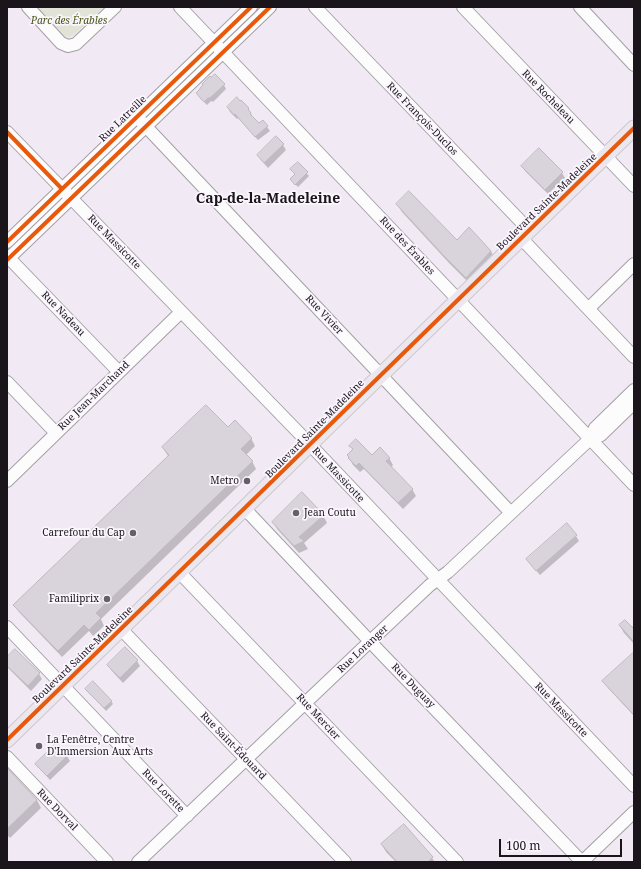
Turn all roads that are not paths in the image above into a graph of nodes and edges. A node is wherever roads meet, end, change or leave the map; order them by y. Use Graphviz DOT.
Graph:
graph roads {
  1 [pos="28,7"];
  2 [pos="115,7"];
  3 [pos="180,7"];
  4 [pos="251,7"];
  5 [pos="270,7"];
  6 [pos="315,7"];
  7 [pos="463,7"];
  8 [pos="580,7"];
  9 [pos="214,43"];
  10 [pos="223,52"];
  11 [pos="634,65"];
  12 [pos="136,117"];
  13 [pos="146,127"];
  14 [pos="634,128"];
  15 [pos="7,132"];
  16 [pos="606,156"];
  17 [pos="634,186"];
  18 [pos="62,188"];
  19 [pos="72,198"];
  20 [pos="525,234"];
  21 [pos="7,242"];
  22 [pos="8,258"];
  23 [pos="634,264"];
  24 [pos="458,300"];
  25 [pos="588,308"];
  26 [pos="181,312"];
  27 [pos="634,357"];
  28 [pos="118,372"];
  29 [pos="381,375"];
  30 [pos="7,382"];
  31 [pos="634,390"];
  32 [pos="634,403"];
  33 [pos="56,433"];
  34 [pos="590,439"];
  35 [pos="310,445"];
  36 [pos="7,481"];
  37 [pos="634,486"];
  38 [pos="245,509"];
  39 [pos="511,513"];
  40 [pos="179,572"];
  41 [pos="437,580"];
  42 [pos="7,627"];
  43 [pos="121,629"];
  44 [pos="370,641"];
  45 [pos="63,686"];
  46 [pos="305,703"];
  47 [pos="7,740"];
  48 [pos="7,757"];
  49 [pos="246,759"];
  50 [pos="634,786"];
  51 [pos="634,812"];
  52 [pos="187,816"];
  53 [pos="107,862"];
  54 [pos="138,862"];
  55 [pos="345,862"];
  56 [pos="457,862"];
  57 [pos="582,862"];
  1 -- 2 [label="street"];
  3 -- 9 [label="street, Rue des Érables"];
  4 -- 9 [label="street, Rue Latreille"];
  5 -- 10 [label="street"];
  6 -- 20 [label="street, Rue François-Duclos"];
  7 -- 16 [label="street, Rue Rocheleau"];
  8 -- 11 [label="street"];
  9 -- 10 [label="street, Rue des Érables"];
  9 -- 12 [label="street, Rue Latreille"];
  10 -- 13 [label="street"];
  10 -- 24 [label="street, Rue des Érables"];
  12 -- 13 [label="street, Rue Vivier"];
  12 -- 18 [label="street, Rue Latreille"];
  13 -- 19 [label="street"];
  13 -- 29 [label="street, Rue Vivier"];
  14 -- 16 [label="main road, Boulevard Sainte-Madeleine"];
  15 -- 18 [label="street, Rue Massicotte"];
  16 -- 17 [label="street, Rue Rocheleau"];
  16 -- 20 [label="main road, Boulevard Sainte-Madeleine"];
  18 -- 19 [label="street, Rue Massicotte"];
  18 -- 21 [label="street, Rue Latreille"];
  19 -- 22 [label="street"];
  19 -- 26 [label="street, Rue Massicotte"];
  20 -- 24 [label="main road, Boulevard Sainte-Madeleine"];
  20 -- 25 [label="street, Rue François-Duclos"];
  22 -- 28 [label="street, Rue Nadeau"];
  23 -- 25 [label="street"];
  24 -- 29 [label="main road, Boulevard Sainte-Madeleine"];
  24 -- 34 [label="street, Rue des Érables"];
  25 -- 27 [label="street, Rue François-Duclos"];
  26 -- 28 [label="street, Rue Jean-Marchand"];
  26 -- 35 [label="street, Rue Massicotte"];
  28 -- 33 [label="street, Rue Jean-Marchand"];
  29 -- 35 [label="main road, Boulevard Sainte-Madeleine"];
  29 -- 39 [label="street, Rue Vivier"];
  30 -- 33 [label="street"];
  31 -- 34 [label="street, Rue Loranger"];
  32 -- 34 [label="street, Rue Loranger"];
  33 -- 36 [label="street, Rue Jean-Marchand"];
  34 -- 37 [label="street, Rue des Érables"];
  34 -- 39 [label="street, Rue Loranger"];
  35 -- 38 [label="main road, Boulevard Sainte-Madeleine"];
  35 -- 41 [label="street, Rue Massicotte"];
  38 -- 40 [label="main road, Boulevard Sainte-Madeleine"];
  38 -- 44 [label="street, Rue Duguay"];
  39 -- 41 [label="street, Rue Loranger"];
  40 -- 43 [label="main road, Boulevard Sainte-Madeleine"];
  40 -- 46 [label="street, Rue Mercier"];
  41 -- 44 [label="street, Rue Loranger"];
  41 -- 50 [label="street, Rue Massicotte"];
  42 -- 45 [label="street, Rue Lorette"];
  43 -- 45 [label="main road, Boulevard Sainte-Madeleine"];
  43 -- 49 [label="street, Rue Saint-Édouard"];
  44 -- 46 [label="street, Rue Loranger"];
  44 -- 57 [label="street, Rue Duguay"];
  45 -- 47 [label="main road, Boulevard Sainte-Madeleine"];
  45 -- 52 [label="street, Rue Lorette"];
  46 -- 49 [label="street, Rue Loranger"];
  46 -- 56 [label="street, Rue Mercier"];
  48 -- 53 [label="street, Rue Dorval"];
  49 -- 52 [label="street, Rue Loranger"];
  49 -- 55 [label="street, Rue Saint-Édouard"];
  51 -- 57 [label="street"];
  52 -- 54 [label="street, Rue Loranger"];
}
